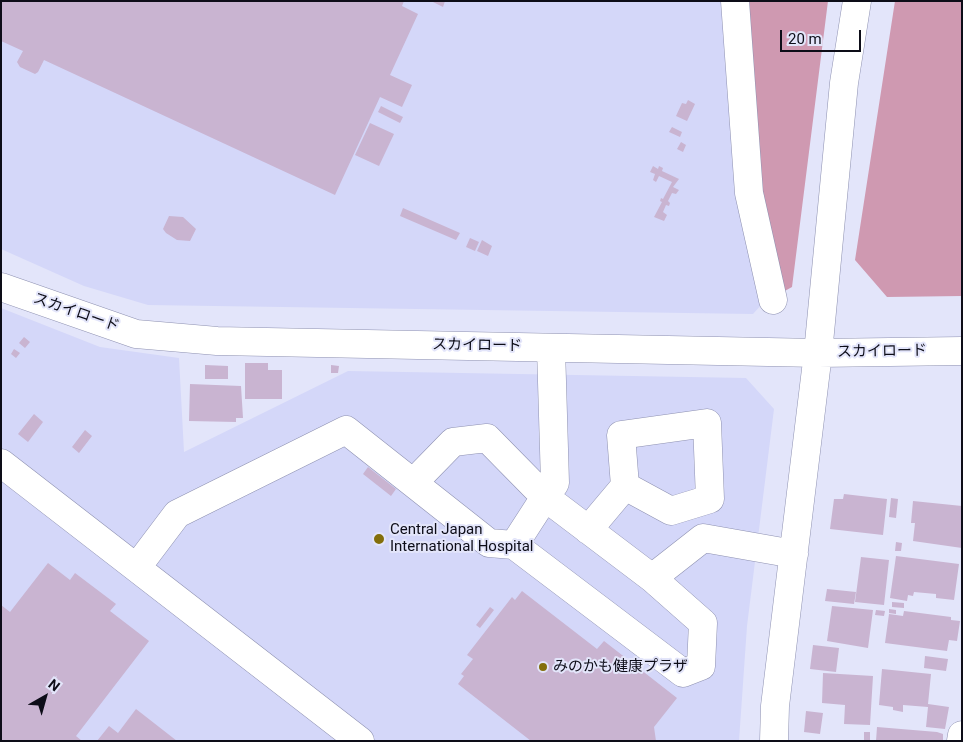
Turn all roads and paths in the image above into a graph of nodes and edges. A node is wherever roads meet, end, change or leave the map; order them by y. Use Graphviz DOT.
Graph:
graph roads {
  1 [pos="735,1"];
  2 [pos="857,1"];
  3 [pos="1,287"];
  4 [pos="773,300"];
  5 [pos="551,348"];
  6 [pos="962,351"];
  7 [pos="818,353"];
  8 [pos="1,463"];
  9 [pos="413,483"];
  10 [pos="625,486"];
  11 [pos="545,498"];
  12 [pos="588,530"];
  13 [pos="514,545"];
  14 [pos="794,554"];
  15 [pos="137,567"];
  16 [pos="652,578"];
  17 [pos="962,735"];
  18 [pos="360,741"];
  19 [pos="774,741"];
  20 [pos="961,741"];
  1 -- 4 [label="street"];
  2 -- 7 [label="street"];
  3 -- 5 [label="street, スカイロード"];
  5 -- 7 [label="street, スカイロード"];
  5 -- 11 [label="street"];
  6 -- 7 [label="street, スカイロード"];
  7 -- 14 [label="street"];
  8 -- 15 [label="street"];
  9 -- 11 [label="street"];
  9 -- 13 [label="street"];
  9 -- 15 [label="street"];
  10 -- 12 [label="street"];
  11 -- 12 [label="street"];
  11 -- 13 [label="street"];
  12 -- 16 [label="street"];
  13 -- 16 [label="street"];
  14 -- 16 [label="street"];
  14 -- 19 [label="street"];
  15 -- 18 [label="street"];
  17 -- 20 [label="street"];
}
